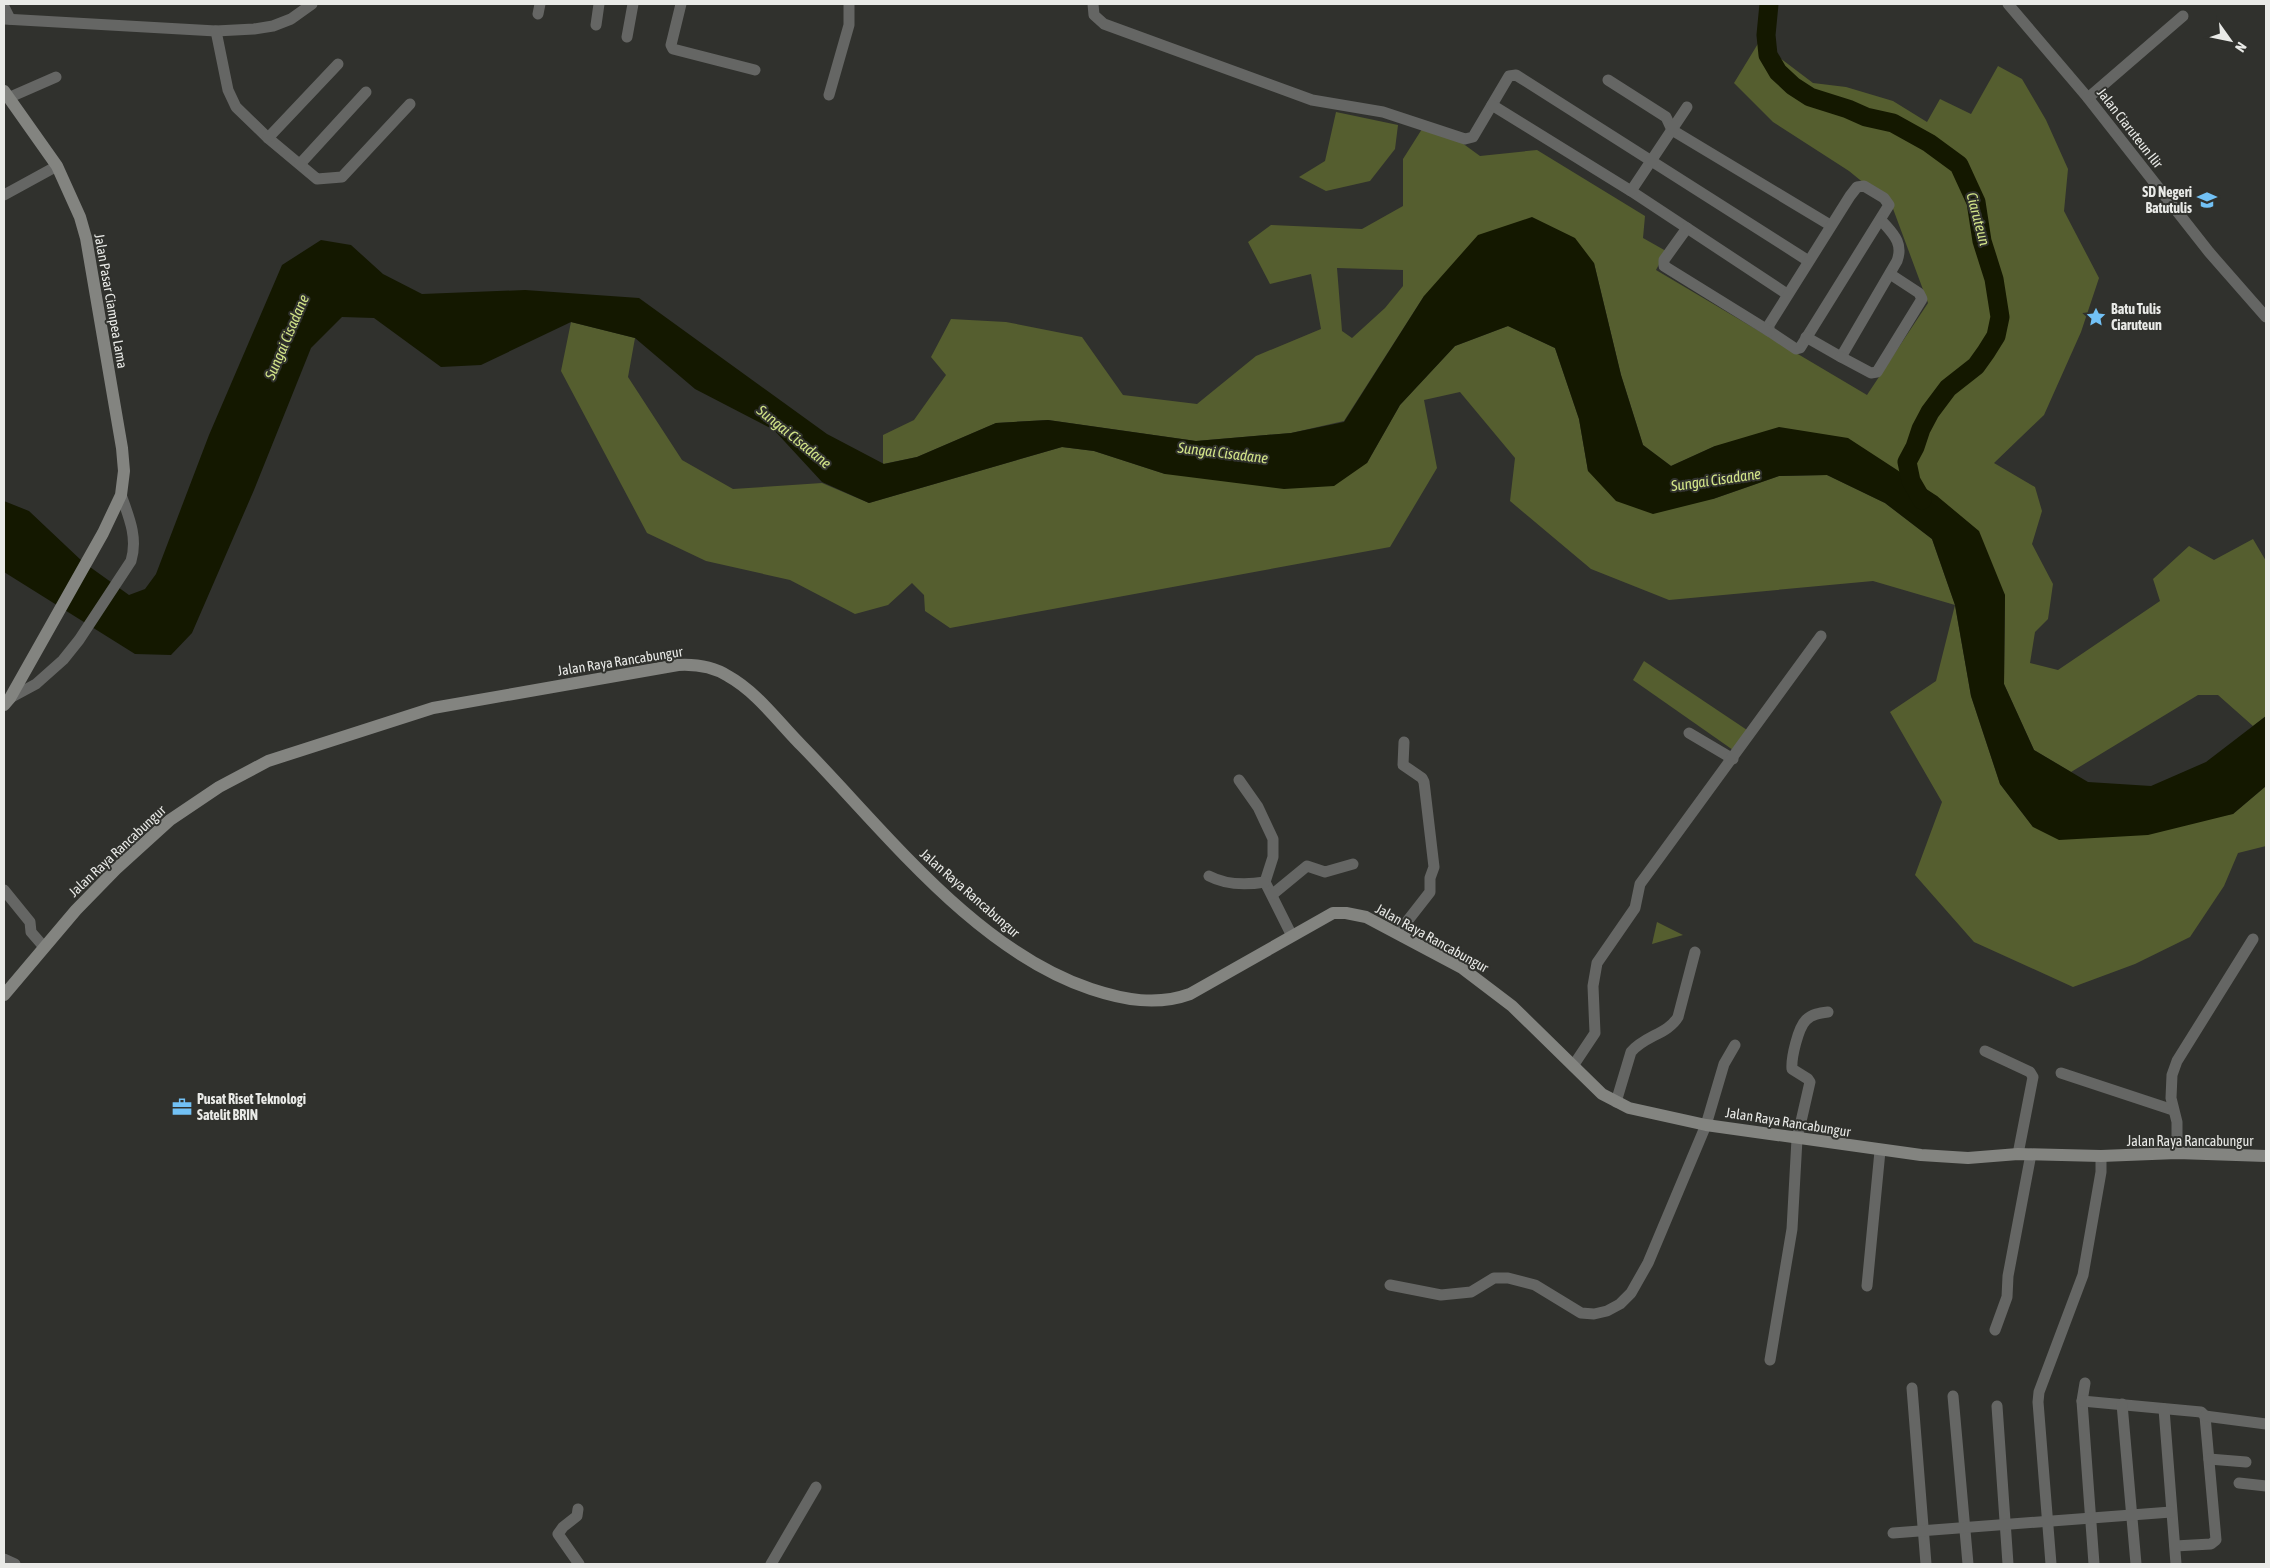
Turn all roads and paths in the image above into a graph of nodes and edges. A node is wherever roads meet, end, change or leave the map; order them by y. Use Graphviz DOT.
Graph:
graph roads {
  1 [pos="312,4"];
  2 [pos="599,4"];
  3 [pos="634,4"];
  4 [pos="681,4"];
  5 [pos="849,4"];
  6 [pos="1093,4"];
  7 [pos="2008,4"];
  8 [pos="4,7"];
  9 [pos="2183,16"];
  10 [pos="7,19"];
  11 [pos="596,25"];
  12 [pos="216,31"];
  13 [pos="627,37"];
  14 [pos="338,64"];
  15 [pos="755,70"];
  16 [pos="56,77"];
  17 [pos="1608,80"];
  18 [pos="366,92"];
  19 [pos="6,95"];
  20 [pos="829,95"];
  21 [pos="2088,98"];
  22 [pos="410,104"];
  23 [pos="1492,105"];
  24 [pos="1687,107"];
  25 [pos="1672,130"];
  26 [pos="268,138"];
  27 [pos="1651,161"];
  28 [pos="300,164"];
  29 [pos="57,166"];
  30 [pos="1630,191"];
  31 [pos="4,195"];
  32 [pos="1881,220"];
  33 [pos="1830,225"];
  34 [pos="1687,228"];
  35 [pos="1807,260"];
  36 [pos="1890,274"];
  37 [pos="1787,294"];
  38 [pos="2266,317"];
  39 [pos="1769,331"];
  40 [pos="1806,337"];
  41 [pos="1841,357"];
  42 [pos="121,495"];
  43 [pos="1821,636"];
  44 [pos="7,702"];
  45 [pos="1689,733"];
  46 [pos="1404,742"];
  47 [pos="1733,759"];
  48 [pos="1239,780"];
  49 [pos="1353,864"];
  50 [pos="1209,876"];
  51 [pos="1265,882"];
  52 [pos="4,890"];
  53 [pos="1273,894"];
  54 [pos="1398,933"];
  55 [pos="1292,936"];
  56 [pos="2253,939"];
  57 [pos="44,947"];
  58 [pos="1694,952"];
  59 [pos="4,995"];
  60 [pos="1828,1012"];
  61 [pos="1735,1045"];
  62 [pos="1985,1051"];
  63 [pos="1573,1066"];
  64 [pos="2061,1074"];
  65 [pos="1616,1102"];
  66 [pos="2173,1110"];
  67 [pos="1706,1125"];
  68 [pos="1797,1139"];
  69 [pos="1880,1151"];
  70 [pos="2177,1153"];
  71 [pos="2025,1154"];
  72 [pos="2101,1156"];
  73 [pos="2266,1156"];
  74 [pos="1390,1285"];
  75 [pos="1867,1286"];
  76 [pos="1995,1330"];
  77 [pos="1770,1360"];
  78 [pos="2085,1383"];
  79 [pos="1912,1388"];
  80 [pos="1953,1396"];
  81 [pos="2082,1402"];
  82 [pos="2122,1404"];
  83 [pos="1997,1406"];
  84 [pos="2164,1409"];
  85 [pos="2205,1416"];
  86 [pos="2266,1424"];
  87 [pos="2209,1459"];
  88 [pos="2246,1462"];
  89 [pos="2239,1483"];
  90 [pos="2266,1486"];
  91 [pos="816,1487"];
  92 [pos="578,1509"];
  93 [pos="2171,1512"];
  94 [pos="2132,1515"];
  95 [pos="2090,1518"];
  96 [pos="2048,1521"];
  97 [pos="2005,1524"];
  98 [pos="1965,1528"];
  99 [pos="1924,1531"];
  100 [pos="1893,1533"];
  101 [pos="2175,1546"];
  102 [pos="4,1559"];
  103 [pos="15,1564"];
  104 [pos="580,1564"];
  105 [pos="772,1564"];
  106 [pos="1926,1564"];
  107 [pos="1968,1564"];
  108 [pos="2008,1564"];
  109 [pos="2051,1564"];
  110 [pos="2094,1564"];
  111 [pos="2136,1564"];
  112 [pos="2176,1564"];
  1 -- 12 [label="street"];
  2 -- 11 [label="street"];
  3 -- 13 [label="street"];
  4 -- 15 [label="street"];
  5 -- 20 [label="street"];
  6 -- 23 [label="street"];
  7 -- 21 [label="street, Jalan Ciaruteun Ilir"];
  8 -- 10 [label="street"];
  9 -- 21 [label="street"];
  10 -- 12 [label="street"];
  12 -- 26 [label="street"];
  14 -- 26 [label="street"];
  16 -- 19 [label="street"];
  17 -- 25 [label="street"];
  18 -- 28 [label="street"];
  19 -- 29 [label="main road, Jalan Pasar Ciampea Lama"];
  21 -- 38 [label="street, Jalan Ciaruteun Ilir"];
  22 -- 28 [label="street"];
  23 -- 27 [label="street"];
  23 -- 30 [label="street"];
  24 -- 25 [label="street"];
  25 -- 27 [label="street"];
  25 -- 33 [label="street"];
  26 -- 28 [label="street"];
  27 -- 30 [label="street"];
  27 -- 35 [label="street"];
  29 -- 31 [label="street"];
  29 -- 42 [label="main road, Jalan Pasar Ciampea Lama"];
  30 -- 34 [label="street"];
  32 -- 33 [label="street"];
  32 -- 36 [label="street"];
  32 -- 40 [label="street"];
  33 -- 35 [label="street"];
  34 -- 37 [label="street"];
  34 -- 39 [label="street"];
  35 -- 37 [label="street"];
  36 -- 41 [label="street"];
  36 -- 41 [label="street"];
  37 -- 39 [label="street"];
  39 -- 40 [label="street"];
  40 -- 41 [label="street"];
  42 -- 44 [label="main road, Jalan Pasar Ciampea Lama"];
  42 -- 44 [label="street"];
  43 -- 47 [label="street"];
  45 -- 47 [label="street"];
  46 -- 54 [label="street"];
  47 -- 63 [label="street"];
  48 -- 51 [label="street"];
  49 -- 53 [label="street"];
  50 -- 51 [label="street"];
  51 -- 53 [label="street"];
  52 -- 57 [label="street"];
  53 -- 55 [label="street"];
  54 -- 55 [label="main road, Jalan Raya Rancabungur"];
  54 -- 63 [label="main road, Jalan Raya Rancabungur"];
  55 -- 57 [label="main road, Jalan Raya Rancabungur"];
  56 -- 66 [label="street"];
  57 -- 59 [label="main road, Jalan Raya Rancabungur"];
  58 -- 65 [label="street"];
  60 -- 68 [label="street"];
  61 -- 67 [label="street"];
  62 -- 71 [label="street"];
  63 -- 65 [label="main road, Jalan Raya Rancabungur"];
  64 -- 66 [label="street"];
  65 -- 67 [label="main road, Jalan Raya Rancabungur"];
  66 -- 70 [label="street"];
  67 -- 68 [label="main road, Jalan Raya Rancabungur"];
  67 -- 74 [label="street"];
  68 -- 69 [label="main road, Jalan Raya Rancabungur"];
  68 -- 77 [label="street"];
  69 -- 71 [label="main road, Jalan Raya Rancabungur"];
  69 -- 75 [label="street"];
  70 -- 72 [label="main road, Jalan Raya Rancabungur"];
  70 -- 73 [label="main road, Jalan Raya Rancabungur"];
  71 -- 72 [label="main road, Jalan Raya Rancabungur"];
  71 -- 76 [label="street"];
  72 -- 96 [label="street"];
  78 -- 81 [label="street"];
  79 -- 99 [label="street"];
  80 -- 98 [label="street"];
  81 -- 82 [label="street"];
  81 -- 95 [label="street"];
  82 -- 84 [label="street"];
  82 -- 94 [label="street"];
  83 -- 97 [label="street"];
  84 -- 85 [label="street"];
  84 -- 93 [label="street"];
  85 -- 86 [label="street"];
  85 -- 87 [label="street"];
  87 -- 88 [label="street"];
  87 -- 101 [label="street"];
  89 -- 90 [label="street"];
  91 -- 105 [label="street"];
  92 -- 104 [label="street"];
  93 -- 94 [label="street"];
  93 -- 101 [label="street"];
  94 -- 95 [label="street"];
  94 -- 111 [label="street"];
  95 -- 96 [label="street"];
  95 -- 110 [label="street"];
  96 -- 97 [label="street"];
  96 -- 109 [label="street"];
  97 -- 98 [label="street"];
  97 -- 108 [label="street"];
  98 -- 99 [label="street"];
  98 -- 107 [label="street"];
  99 -- 100 [label="street"];
  99 -- 106 [label="street"];
  101 -- 112 [label="street"];
  102 -- 103 [label="street"];
}
